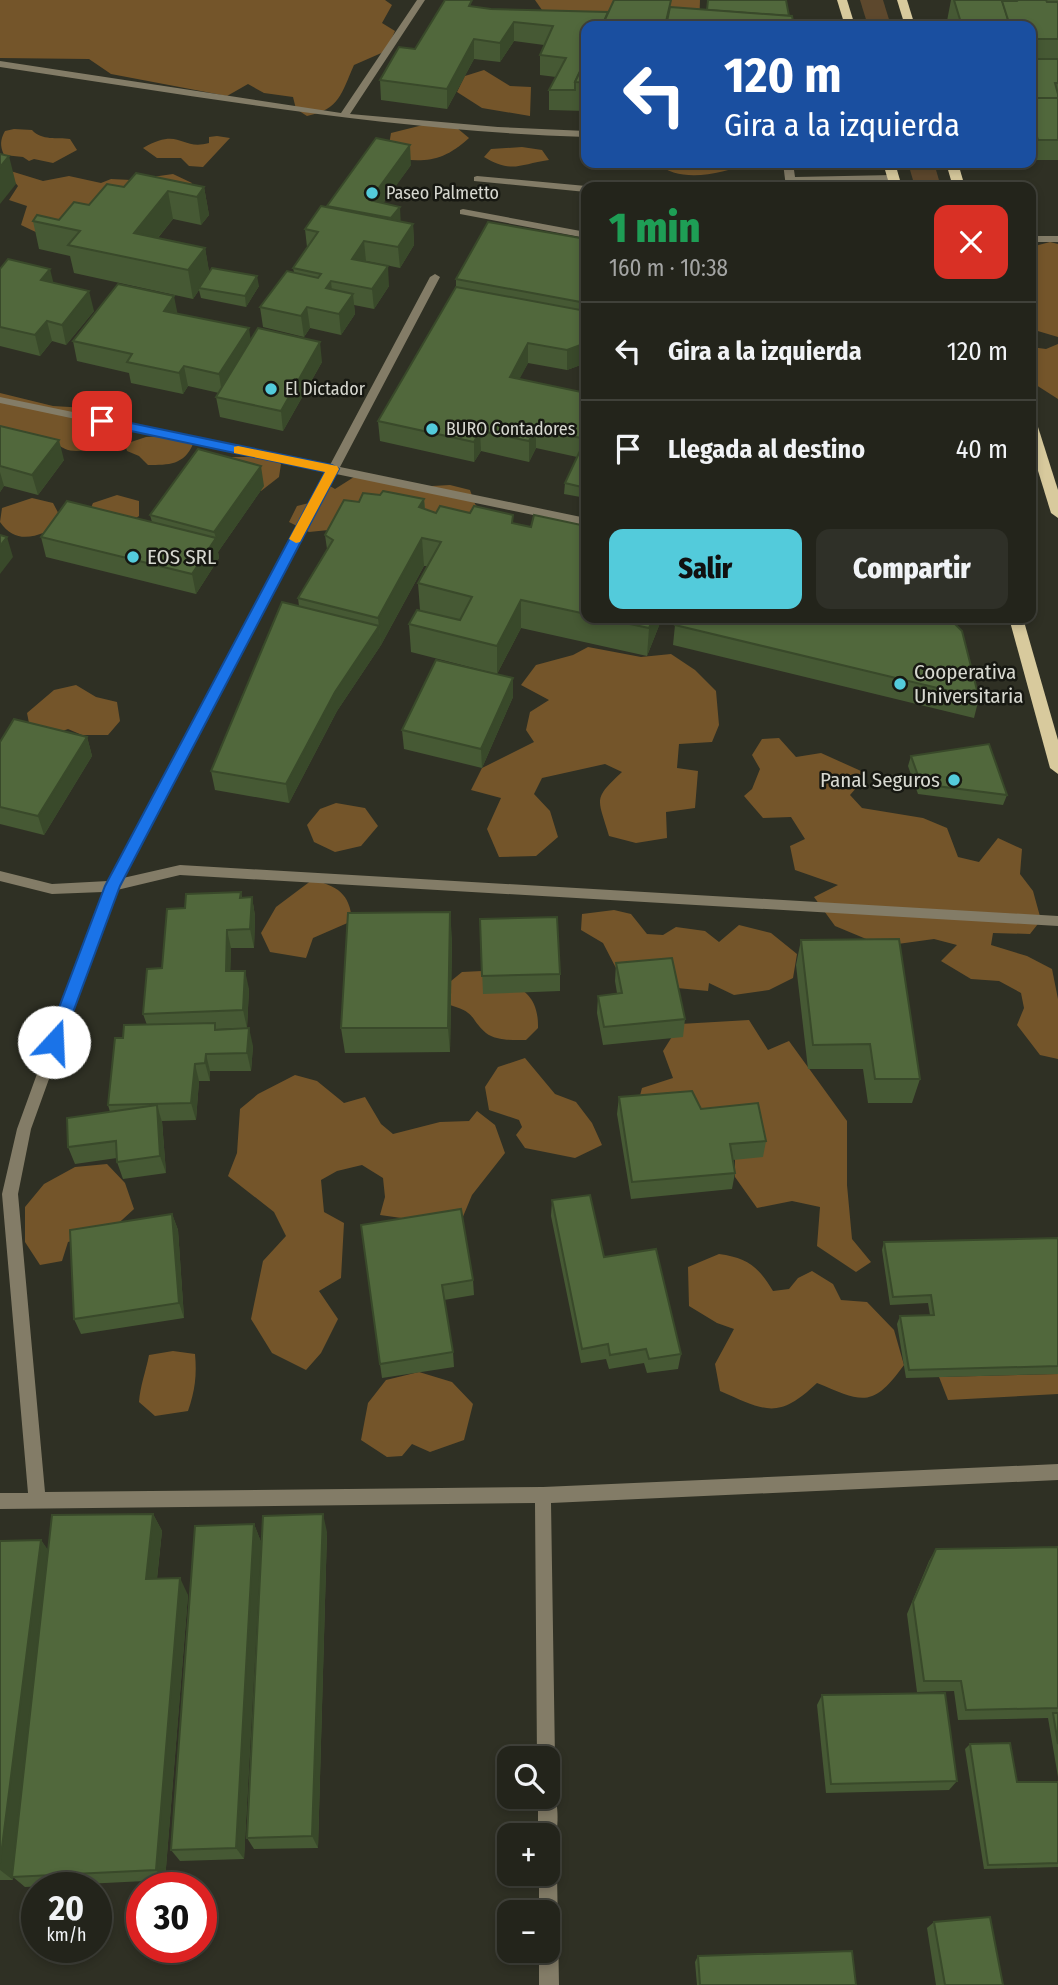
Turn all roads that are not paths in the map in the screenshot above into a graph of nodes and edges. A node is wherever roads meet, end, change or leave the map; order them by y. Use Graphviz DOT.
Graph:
graph roads {
  1 [pos="421,0"];
  2 [pos="842,0"];
  3 [pos="902,0"];
  4 [pos="848,21"];
  5 [pos="908,21"];
  6 [pos="0,64"];
  7 [pos="344,116"];
  8 [pos="581,134"];
  9 [pos="477,179"];
  10 [pos="581,189"];
  11 [pos="463,212"];
  12 [pos="581,233"];
  13 [pos="1036,239"];
  14 [pos="1058,239"];
  15 [pos="435,276"];
  16 [pos="0,400"];
  17 [pos="1036,443"];
  18 [pos="332,469"];
  19 [pos="1058,513"];
  20 [pos="581,521"];
  21 [pos="1017,623"];
  22 [pos="1058,768"];
  23 [pos="0,876"];
  24 [pos="112,886"];
  25 [pos="1058,921"];
  26 [pos="1058,1472"];
  27 [pos="544,1495"];
  28 [pos="37,1499"];
  29 [pos="0,1501"];
  30 [pos="546,1746"];
  31 [pos="548,1886"];
  32 [pos="549,1985"];
  1 -- 7 [label="street"];
  2 -- 4 [label="main road"];
  3 -- 5 [label="main road"];
  6 -- 7 [label="street"];
  7 -- 8 [label="street"];
  9 -- 10 [label="street"];
  11 -- 12 [label="street"];
  13 -- 14 [label="street"];
  15 -- 18 [label="street"];
  16 -- 18 [label="street"];
  17 -- 19 [label="main road"];
  18 -- 20 [label="street"];
  18 -- 24 [label="street"];
  21 -- 22 [label="main road"];
  23 -- 24 [label="street"];
  24 -- 25 [label="street"];
  24 -- 28 [label="street"];
  26 -- 27 [label="street"];
  27 -- 28 [label="street"];
  27 -- 30 [label="street"];
  28 -- 29 [label="street"];
  31 -- 32 [label="street"];
}
